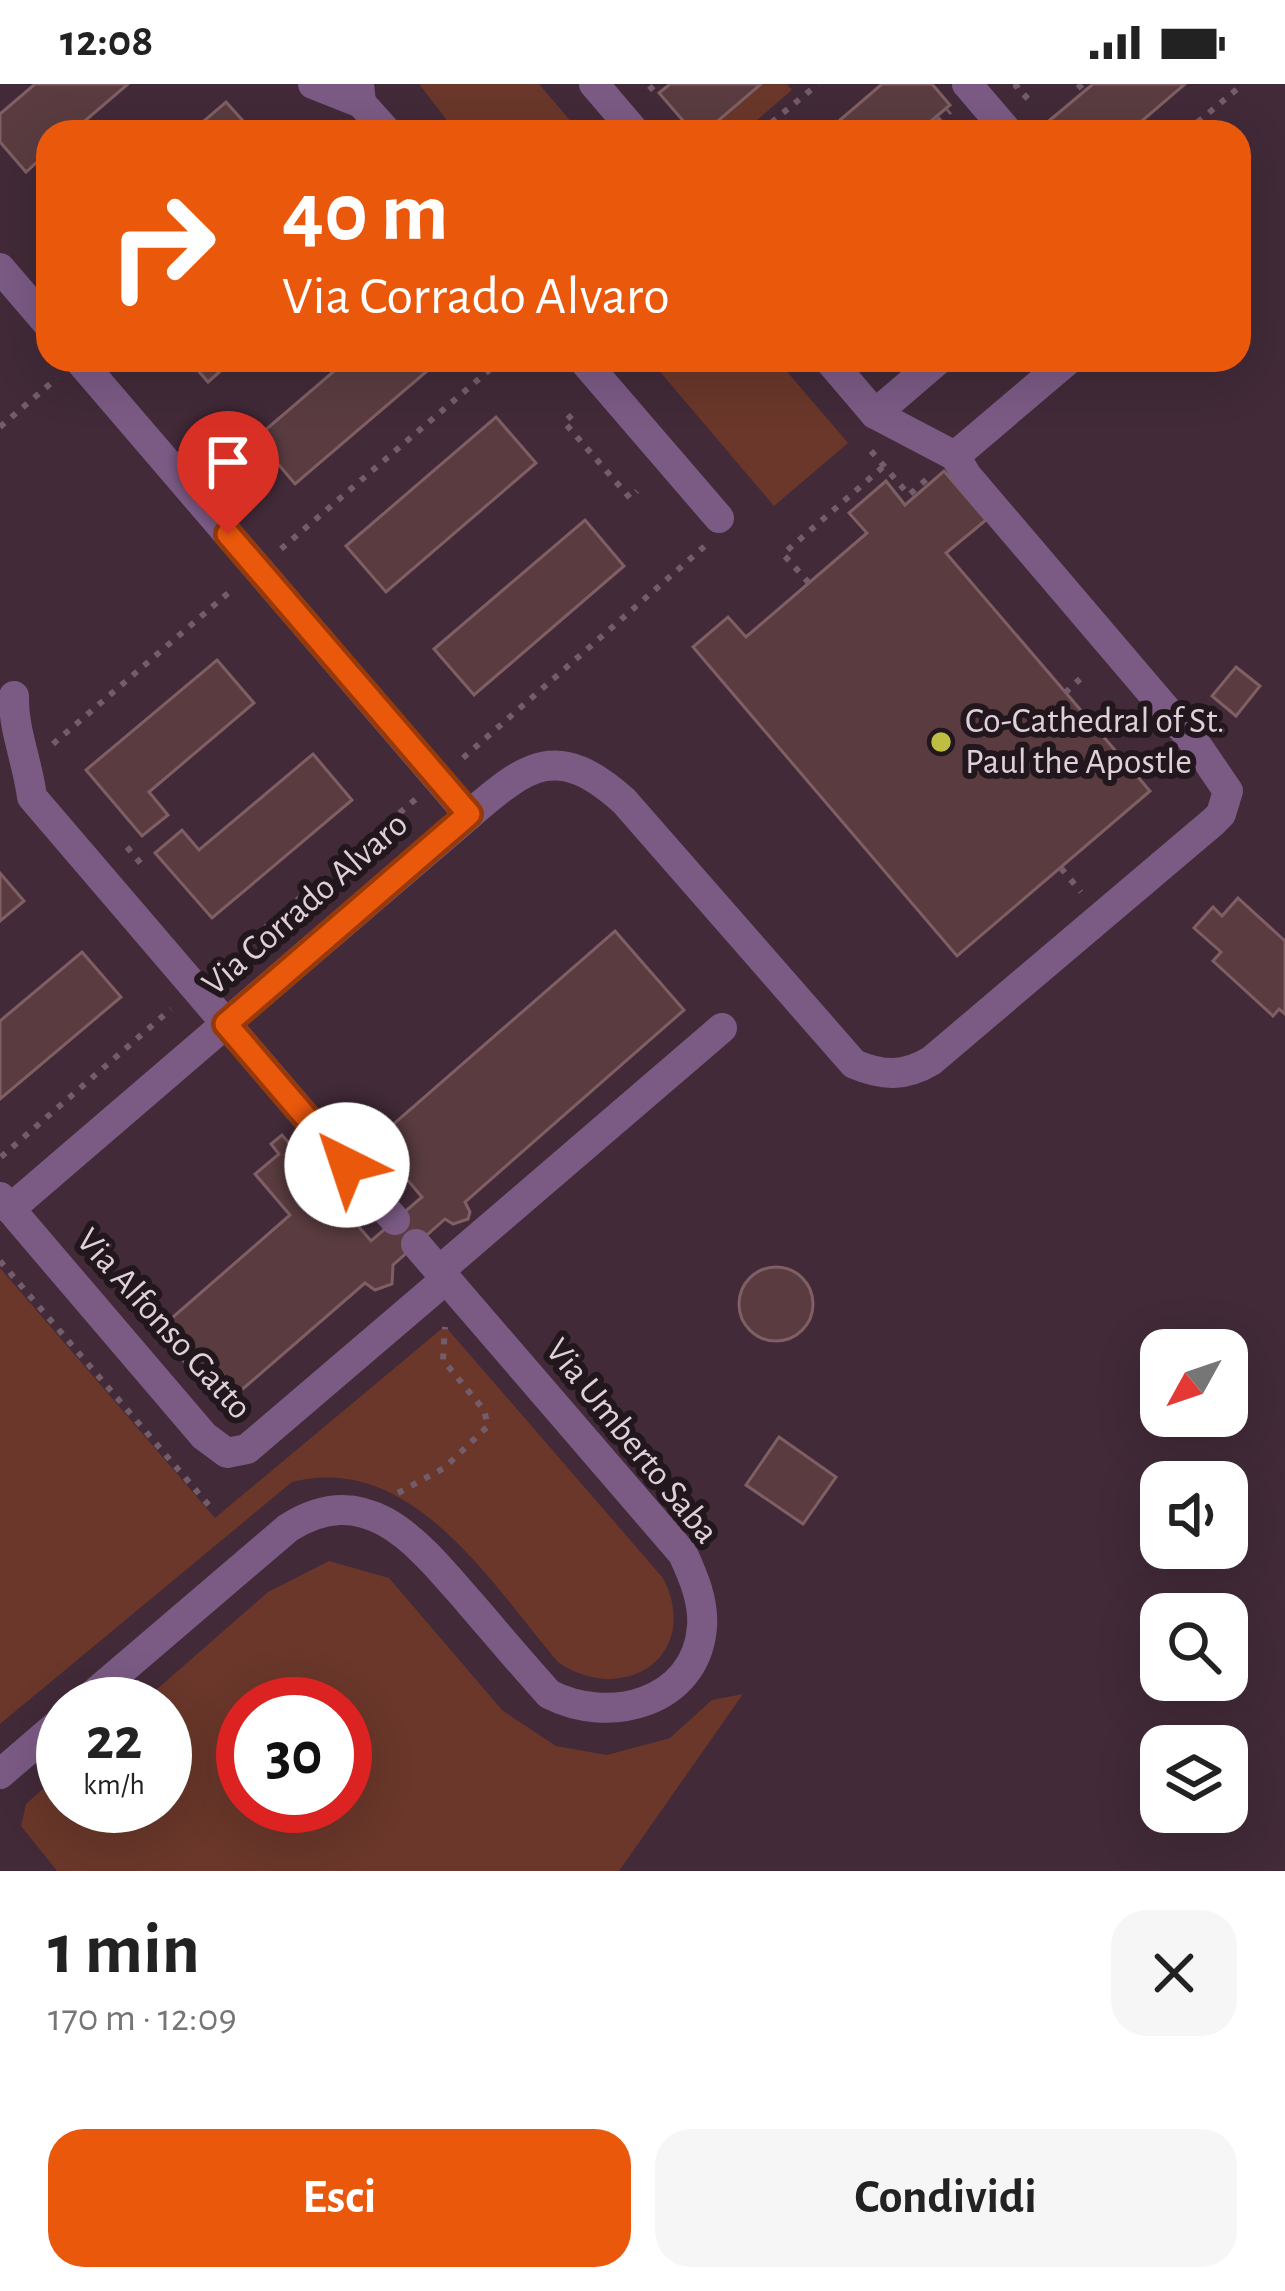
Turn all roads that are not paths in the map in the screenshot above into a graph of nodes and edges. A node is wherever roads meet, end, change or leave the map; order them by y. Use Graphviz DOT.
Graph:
graph roads {
  1 [pos="313,84"];
  2 [pos="594,84"];
  3 [pos="360,93"];
  4 [pos="962,94"];
  5 [pos="379,120"];
  6 [pos="624,120"];
  7 [pos="993,120"];
  8 [pos="0,268"];
  9 [pos="36,310"];
  10 [pos="89,372"];
  11 [pos="593,372"];
  12 [pos="839,372"];
  13 [pos="924,372"];
  14 [pos="1054,372"];
  15 [pos="875,413"];
  16 [pos="955,456"];
  17 [pos="718,518"];
  18 [pos="14,696"];
  19 [pos="469,814"];
  20 [pos="226,1024"];
  21 [pos="722,1028"];
  22 [pos="5,1203"];
  23 [pos="395,1220"];
  24 [pos="416,1244"];
  25 [pos="442,1275"];
  26 [pos="114,1677"];
  27 [pos="36,1743"];
  28 [pos="0,1774"];
  1 -- 3 [label="street"];
  2 -- 6 [label="street"];
  3 -- 5 [label="street"];
  4 -- 7 [label="street"];
  8 -- 9 [label="street"];
  10 -- 19 [label="street, Via Corrado Alvaro"];
  11 -- 17 [label="street"];
  12 -- 15 [label="street"];
  13 -- 15 [label="street"];
  14 -- 16 [label="street"];
  15 -- 16 [label="street"];
  16 -- 19 [label="street"];
  18 -- 20 [label="street"];
  19 -- 20 [label="street, Via Corrado Alvaro"];
  20 -- 22 [label="street, Via Corrado Alvaro"];
  20 -- 23 [label="street"];
  21 -- 25 [label="street"];
  22 -- 25 [label="street, Via Alfonso Gatto"];
  24 -- 25 [label="street, Via Umberto Saba"];
  25 -- 26 [label="street, Via Umberto Saba"];
  27 -- 28 [label="street"];
}
